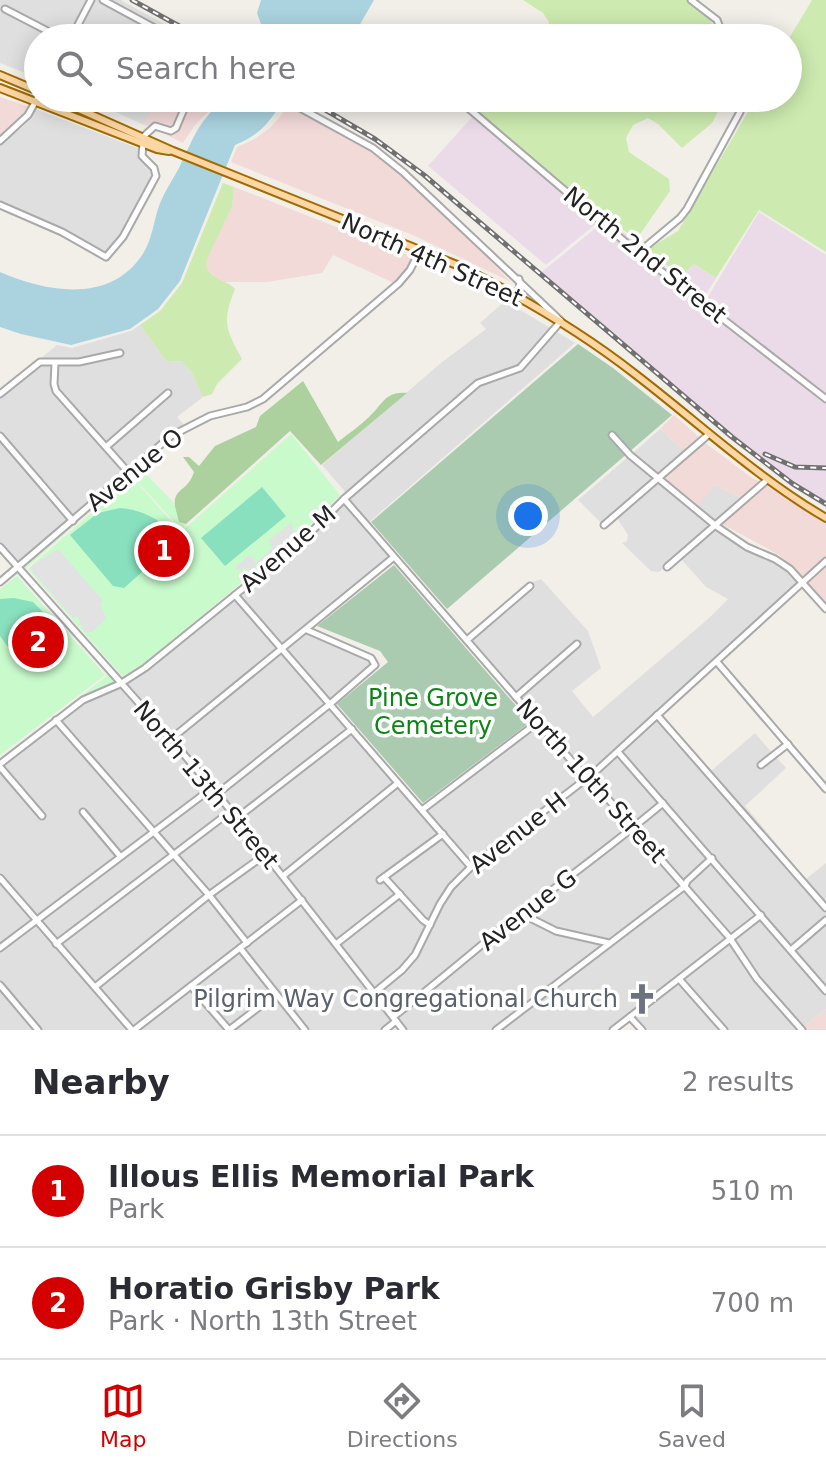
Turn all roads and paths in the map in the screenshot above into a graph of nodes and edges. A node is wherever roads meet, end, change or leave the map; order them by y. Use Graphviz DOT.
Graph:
graph roads {
  1 [pos="91,0"];
  2 [pos="103,0"];
  3 [pos="691,0"];
  4 [pos="5,9"];
  5 [pos="34,24"];
  6 [pos="78,24"];
  7 [pos="147,24"];
  8 [pos="719,24"];
  9 [pos="0,75"];
  10 [pos="0,88"];
  11 [pos="24,89"];
  12 [pos="24,94"];
  13 [pos="30,112"];
  14 [pos="74,112"];
  15 [pos="84,112"];
  16 [pos="183,112"];
  17 [pos="307,112"];
  18 [pos="473,112"];
  19 [pos="740,112"];
  20 [pos="143,140"];
  21 [pos="0,141"];
  22 [pos="0,205"];
  23 [pos="420,250"];
  24 [pos="638,253"];
  25 [pos="519,278"];
  26 [pos="514,294"];
  27 [pos="561,321"];
  28 [pos="120,353"];
  29 [pos="55,363"];
  30 [pos="168,393"];
  31 [pos="0,394"];
  32 [pos="826,399"];
  33 [pos="612,435"];
  34 [pos="708,435"];
  35 [pos="0,436"];
  36 [pos="106,447"];
  37 [pos="128,472"];
  38 [pos="659,478"];
  39 [pos="767,480"];
  40 [pos="344,499"];
  41 [pos="826,518"];
  42 [pos="73,521"];
  43 [pos="604,525"];
  44 [pos="716,526"];
  45 [pos="0,547"];
  46 [pos="394,557"];
  47 [pos="826,561"];
  48 [pos="667,567"];
  49 [pos="18,568"];
  50 [pos="0,582"];
  51 [pos="803,583"];
  52 [pos="530,586"];
  53 [pos="235,595"];
  54 [pos="826,609"];
  55 [pos="307,630"];
  56 [pos="467,640"];
  57 [pos="577,644"];
  58 [pos="282,650"];
  59 [pos="717,662"];
  60 [pos="120,684"];
  61 [pos="516,697"];
  62 [pos="330,704"];
  63 [pos="657,715"];
  64 [pos="56,720"];
  65 [pos="538,722"];
  66 [pos="352,729"];
  67 [pos="171,739"];
  68 [pos="788,744"];
  69 [pos="618,752"];
  70 [pos="761,765"];
  71 [pos="0,766"];
  72 [pos="588,778"];
  73 [pos="398,783"];
  74 [pos="212,788"];
  75 [pos="826,789"];
  76 [pos="217,794"];
  77 [pos="663,803"];
  78 [pos="422,810"];
  79 [pos="231,811"];
  80 [pos="83,812"];
  81 [pos="42,816"];
  82 [pos="237,818"];
  83 [pos="634,828"];
  84 [pos="152,832"];
  85 [pos="443,834"];
  86 [pos="266,854"];
  87 [pos="173,855"];
  88 [pos="120,856"];
  89 [pos="712,858"];
  90 [pos="471,867"];
  91 [pos="283,876"];
  92 [pos="0,878"];
  93 [pos="685,886"];
  94 [pos="400,894"];
  95 [pos="209,895"];
  96 [pos="302,900"];
  97 [pos="826,908"];
  98 [pos="522,914"];
  99 [pos="761,915"];
  100 [pos="37,920"];
  101 [pos="826,920"];
  102 [pos="430,925"];
  103 [pos="730,941"];
  104 [pos="247,943"];
  105 [pos="609,943"];
  106 [pos="56,944"];
  107 [pos="336,944"];
  108 [pos="0,948"];
  109 [pos="240,948"];
  110 [pos="791,950"];
  111 [pos="680,980"];
  112 [pos="0,985"];
  113 [pos="191,986"];
  114 [pos="95,987"];
  115 [pos="826,991"];
  116 [pos="374,993"];
  117 [pos="276,994"];
  118 [pos="630,1017"];
  119 [pos="395,1019"];
  120 [pos="38,1030"];
  121 [pos="133,1030"];
  122 [pos="229,1030"];
  123 [pos="305,1030"];
  124 [pos="385,1030"];
  125 [pos="403,1030"];
  126 [pos="496,1030"];
  127 [pos="613,1030"];
  128 [pos="642,1030"];
  129 [pos="724,1030"];
  130 [pos="802,1030"];
  1 -- 6 [label="street"];
  2 -- 7 [label="street"];
  3 -- 8 [label="street"];
  4 -- 5 [label="street"];
  9 -- 11 [label="main road"];
  10 -- 12 [label="main road"];
  13 -- 21 [label="street"];
  14 -- 20 [label="main road"];
  15 -- 20 [label="main road"];
  16 -- 20 [label="street"];
  17 -- 25 [label="street"];
  18 -- 24 [label="street, North 2nd Street"];
  19 -- 24 [label="street"];
  20 -- 22 [label="street"];
  20 -- 23 [label="main road, North 4th Street"];
  23 -- 26 [label="main road, North 4th Street"];
  23 -- 37 [label="street, Avenue O"];
  24 -- 32 [label="street, North 2nd Street"];
  25 -- 26 [label="street"];
  25 -- 27 [label="street"];
  26 -- 27 [label="main road, North 4th Street"];
  27 -- 34 [label="main road, North 4th Street"];
  27 -- 40 [label="street, Avenue M"];
  28 -- 29 [label="street"];
  29 -- 31 [label="street"];
  29 -- 36 [label="street"];
  30 -- 36 [label="street"];
  33 -- 38 [label="street"];
  34 -- 38 [label="street"];
  34 -- 39 [label="main road, North 4th Street"];
  35 -- 42 [label="street"];
  36 -- 37 [label="street"];
  37 -- 42 [label="street, Avenue O"];
  38 -- 43 [label="street"];
  38 -- 44 [label="street"];
  39 -- 41 [label="main road, North 4th Street"];
  39 -- 44 [label="street"];
  40 -- 46 [label="street, North 10th Street"];
  40 -- 53 [label="street, Avenue M"];
  42 -- 49 [label="street, Avenue O"];
  44 -- 48 [label="street"];
  44 -- 51 [label="street"];
  45 -- 49 [label="street, North 13th Street"];
  46 -- 55 [label="street"];
  46 -- 56 [label="street, North 10th Street"];
  47 -- 51 [label="street, Avenue H"];
  49 -- 50 [label="street, Avenue O"];
  49 -- 60 [label="street, North 13th Street"];
  51 -- 54 [label="street"];
  51 -- 59 [label="street, Avenue H"];
  52 -- 56 [label="street"];
  53 -- 58 [label="street"];
  53 -- 60 [label="street, Avenue M"];
  55 -- 58 [label="street"];
  55 -- 62 [label="street"];
  56 -- 61 [label="street, North 10th Street"];
  57 -- 61 [label="street"];
  58 -- 62 [label="street"];
  58 -- 67 [label="street"];
  59 -- 63 [label="street, Avenue H"];
  59 -- 68 [label="street"];
  60 -- 64 [label="street, Avenue M"];
  60 -- 67 [label="street, North 13th Street"];
  61 -- 65 [label="street, North 10th Street"];
  62 -- 66 [label="street"];
  62 -- 76 [label="street"];
  63 -- 69 [label="street, Avenue H"];
  63 -- 97 [label="street"];
  64 -- 71 [label="street, Avenue M"];
  64 -- 84 [label="street"];
  65 -- 72 [label="street, North 10th Street"];
  65 -- 78 [label="street"];
  66 -- 73 [label="street"];
  66 -- 82 [label="street"];
  67 -- 74 [label="street, North 13th Street"];
  68 -- 70 [label="street"];
  68 -- 75 [label="street"];
  69 -- 72 [label="street, Avenue H"];
  69 -- 77 [label="street"];
  71 -- 81 [label="street"];
  72 -- 83 [label="street, North 10th Street"];
  72 -- 90 [label="street, Avenue H"];
  73 -- 78 [label="street"];
  73 -- 91 [label="street"];
  74 -- 76 [label="street, North 13th Street"];
  74 -- 84 [label="street"];
  76 -- 79 [label="street, North 13th Street"];
  77 -- 83 [label="street, Avenue G"];
  77 -- 89 [label="street"];
  78 -- 85 [label="street"];
  79 -- 82 [label="street, North 13th Street"];
  79 -- 87 [label="street"];
  80 -- 88 [label="street"];
  82 -- 86 [label="street, North 13th Street"];
  83 -- 93 [label="street, North 10th Street"];
  83 -- 98 [label="street, Avenue G"];
  84 -- 87 [label="street"];
  84 -- 88 [label="street"];
  85 -- 90 [label="street"];
  85 -- 94 [label="street"];
  86 -- 91 [label="street, North 13th Street"];
  86 -- 95 [label="street"];
  87 -- 95 [label="street"];
  87 -- 106 [label="street"];
  88 -- 100 [label="street"];
  89 -- 93 [label="street"];
  89 -- 99 [label="street"];
  90 -- 102 [label="street, Avenue H"];
  91 -- 96 [label="street, North 13th Street"];
  92 -- 100 [label="street"];
  93 -- 103 [label="street, North 10th Street"];
  93 -- 105 [label="street"];
  94 -- 102 [label="street"];
  94 -- 107 [label="street"];
  95 -- 104 [label="street"];
  95 -- 114 [label="street"];
  96 -- 104 [label="street"];
  96 -- 107 [label="street, North 13th Street"];
  98 -- 105 [label="street"];
  98 -- 119 [label="street, Avenue G"];
  99 -- 103 [label="street"];
  99 -- 110 [label="street"];
  100 -- 106 [label="street"];
  100 -- 108 [label="street"];
  101 -- 110 [label="street"];
  102 -- 116 [label="street, Avenue H"];
  103 -- 111 [label="street"];
  103 -- 130 [label="street, North 10th Street"];
  104 -- 109 [label="street"];
  105 -- 126 [label="street"];
  106 -- 114 [label="street"];
  107 -- 116 [label="street, North 13th Street"];
  109 -- 113 [label="street"];
  109 -- 117 [label="street"];
  110 -- 115 [label="street"];
  111 -- 118 [label="street"];
  111 -- 129 [label="street"];
  112 -- 120 [label="street"];
  113 -- 121 [label="street"];
  113 -- 122 [label="street"];
  114 -- 121 [label="street"];
  116 -- 119 [label="street, North 13th Street"];
  117 -- 122 [label="street"];
  117 -- 123 [label="street"];
  118 -- 127 [label="street"];
  118 -- 128 [label="street"];
  119 -- 124 [label="street, Avenue G"];
  119 -- 125 [label="street, North 13th Street"];
}
